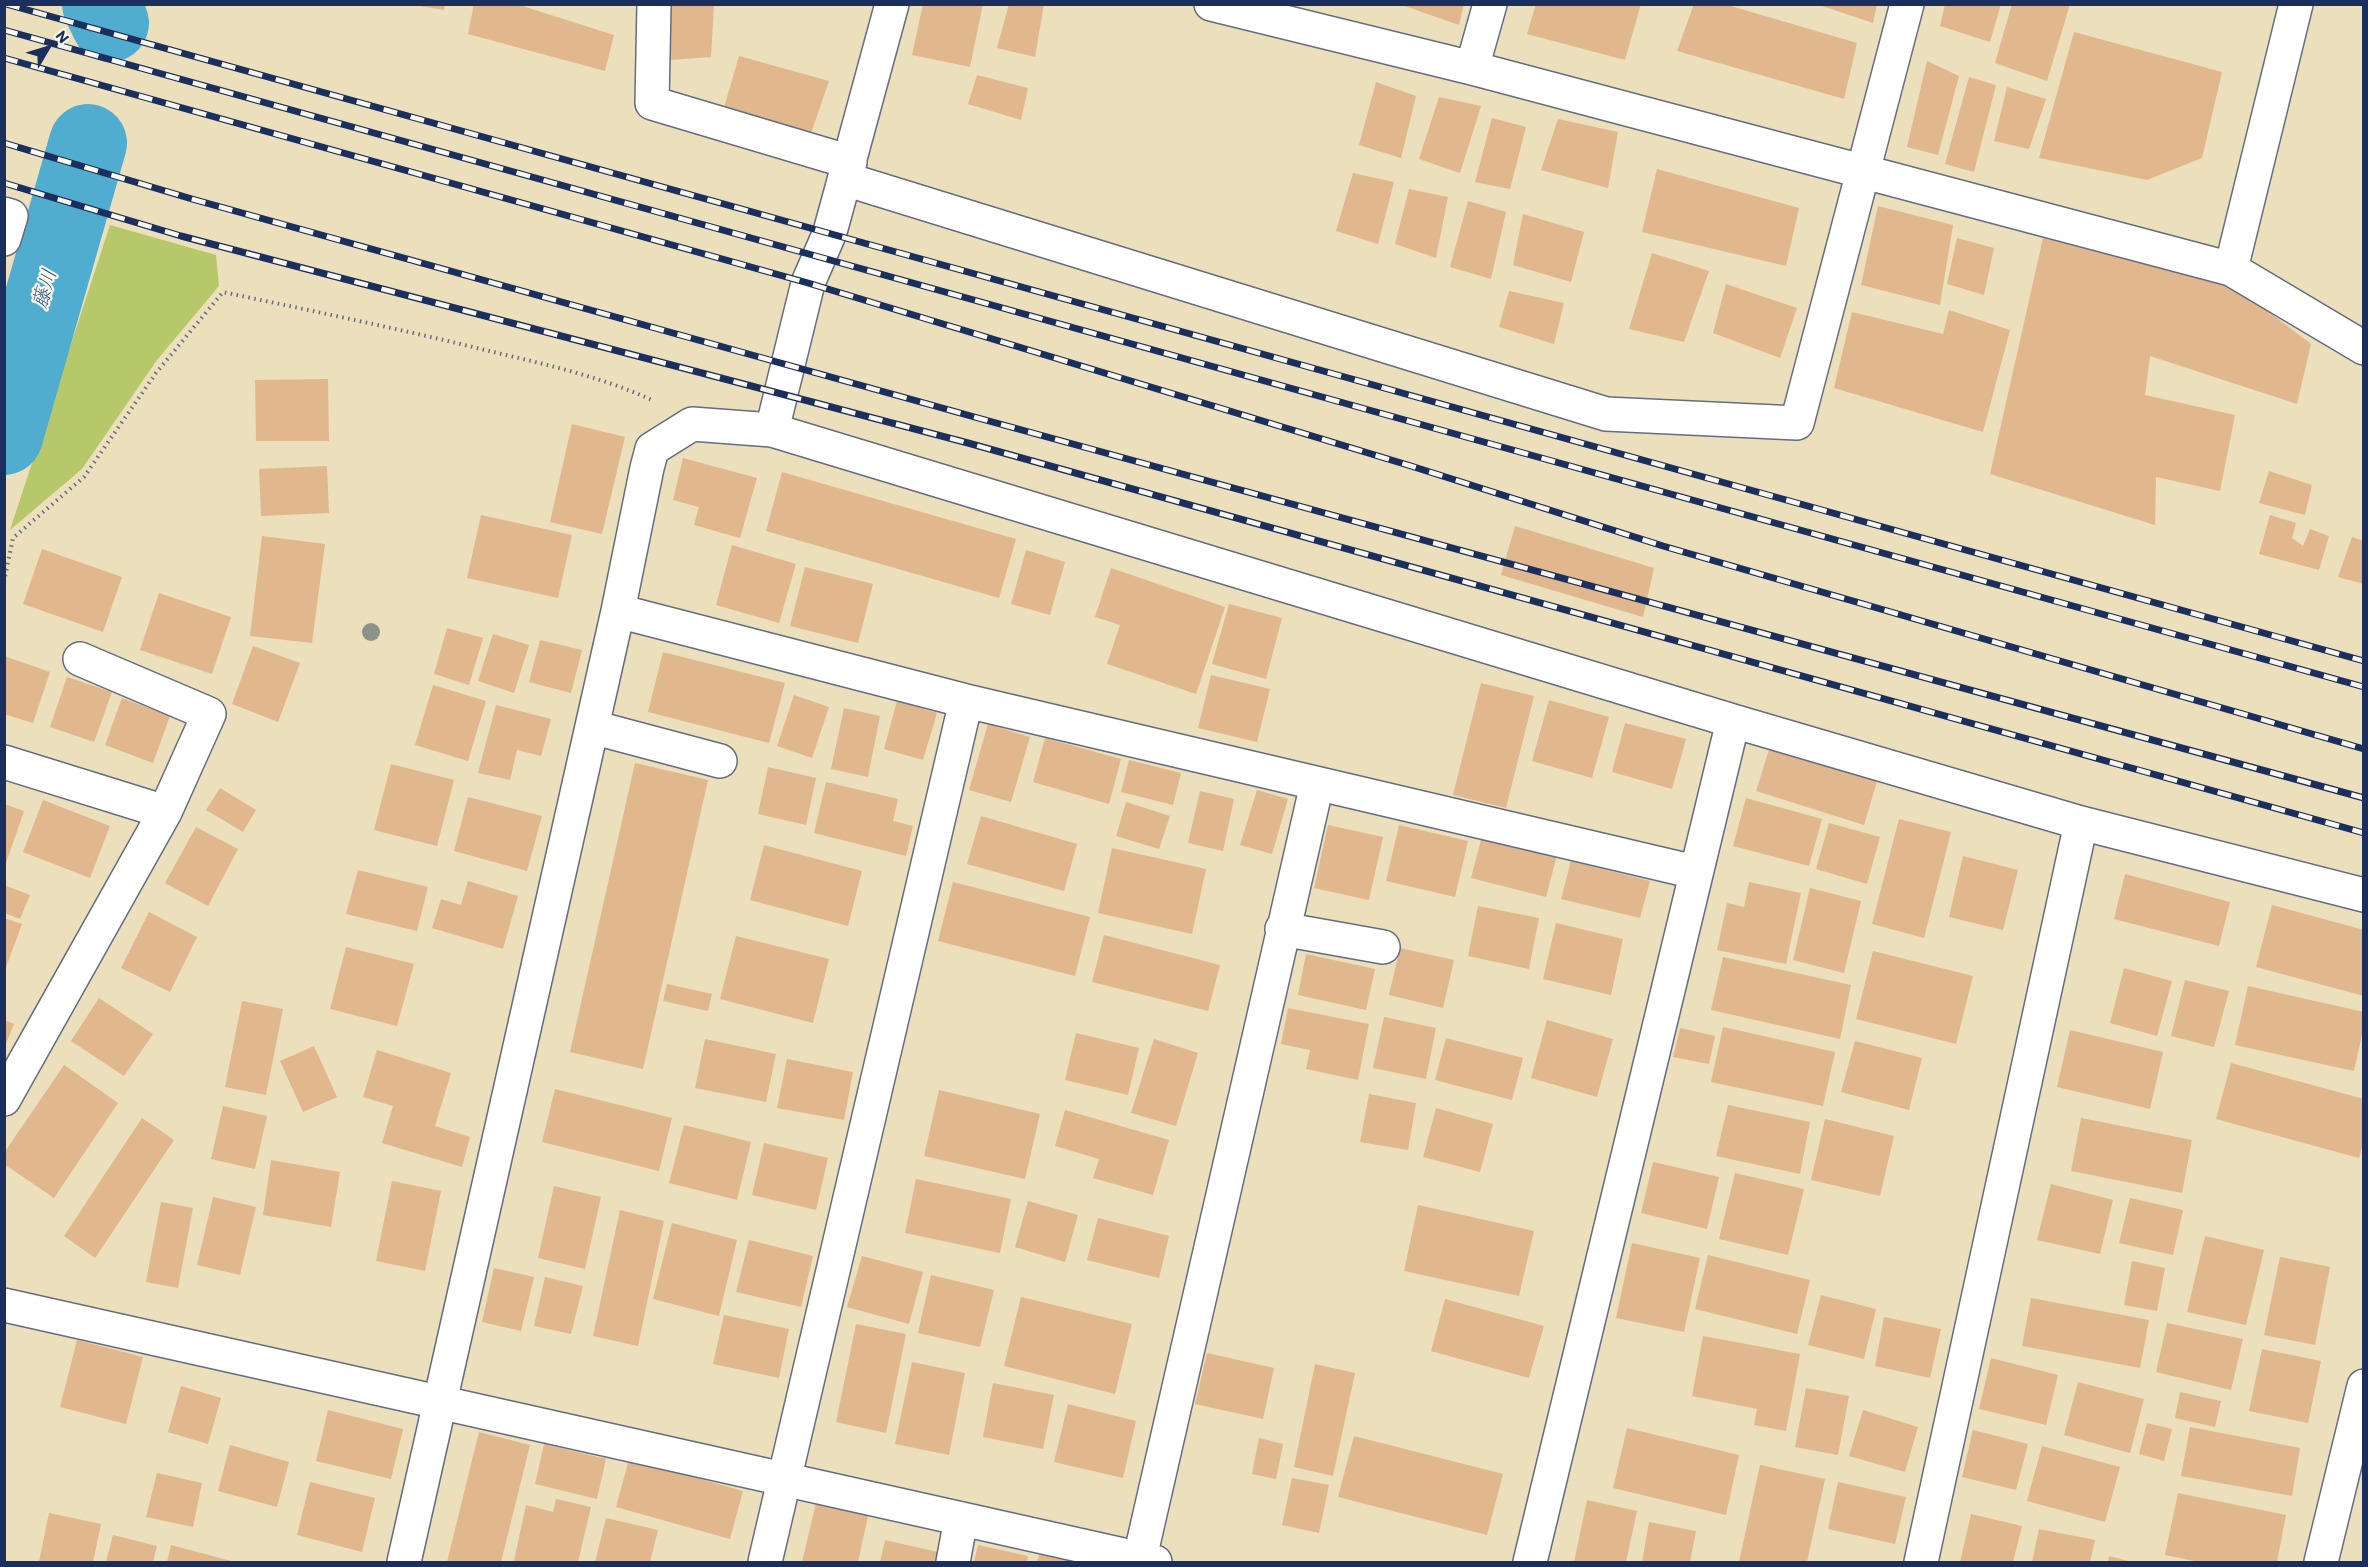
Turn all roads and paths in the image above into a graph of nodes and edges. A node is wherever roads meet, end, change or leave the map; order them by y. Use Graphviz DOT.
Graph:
graph roads {
  1 [pos="654,4"];
  2 [pos="892,4"];
  3 [pos="1211,4"];
  4 [pos="1490,4"];
  5 [pos="1906,4"];
  6 [pos="2296,4"];
  7 [pos="1472,68"];
  8 [pos="848,170"];
  9 [pos="1864,172"];
  10 [pos="4,214"];
  11 [pos="4,240"];
  12 [pos="2231,269"];
  13 [pos="2364,348"];
  14 [pos="692,424"];
  15 [pos="772,430"];
  16 [pos="4,582"];
  17 [pos="618,611"];
  18 [pos="80,659"];
  19 [pos="966,701"];
  20 [pos="1733,722"];
  21 [pos="592,727"];
  22 [pos="720,761"];
  23 [pos="4,762"];
  24 [pos="1317,784"];
  25 [pos="165,812"];
  26 [pos="2081,823"];
  27 [pos="1695,872"];
  28 [pos="2364,895"];
  29 [pos="1282,929"];
  30 [pos="1383,947"];
  31 [pos="4,1099"];
  32 [pos="4,1305"];
  33 [pos="2364,1386"];
  34 [pos="440,1402"];
  35 [pos="783,1479"];
  36 [pos="961,1519"];
  37 [pos="1145,1561"];
  38 [pos="404,1563"];
  39 [pos="765,1563"];
  40 [pos="953,1563"];
  41 [pos="1530,1563"];
  42 [pos="1921,1563"];
  43 [pos="2321,1563"];
  1 -- 8 [label="street"];
  2 -- 8 [label="street"];
  3 -- 7 [label="street"];
  4 -- 7 [label="street"];
  5 -- 9 [label="street"];
  6 -- 12 [label="street"];
  7 -- 9 [label="street"];
  8 -- 9 [label="street"];
  8 -- 15 [label="street"];
  9 -- 12 [label="street"];
  10 -- 11 [label="street"];
  12 -- 13 [label="street"];
  14 -- 15 [label="street"];
  14 -- 16 [label="path"];
  14 -- 17 [label="street"];
  15 -- 20 [label="street"];
  17 -- 19 [label="street"];
  17 -- 21 [label="street"];
  18 -- 25 [label="street"];
  19 -- 24 [label="street"];
  19 -- 35 [label="street"];
  20 -- 26 [label="street"];
  20 -- 27 [label="street"];
  21 -- 22 [label="street"];
  21 -- 34 [label="street"];
  23 -- 25 [label="street"];
  24 -- 27 [label="street"];
  24 -- 29 [label="street"];
  25 -- 31 [label="street"];
  26 -- 28 [label="street"];
  26 -- 42 [label="street"];
  27 -- 41 [label="street"];
  29 -- 30 [label="street"];
  29 -- 37 [label="street"];
  32 -- 34 [label="street"];
  33 -- 43 [label="street"];
  34 -- 35 [label="street"];
  34 -- 38 [label="street"];
  35 -- 36 [label="street"];
  35 -- 39 [label="street"];
  36 -- 37 [label="street"];
  36 -- 40 [label="street"];
}
